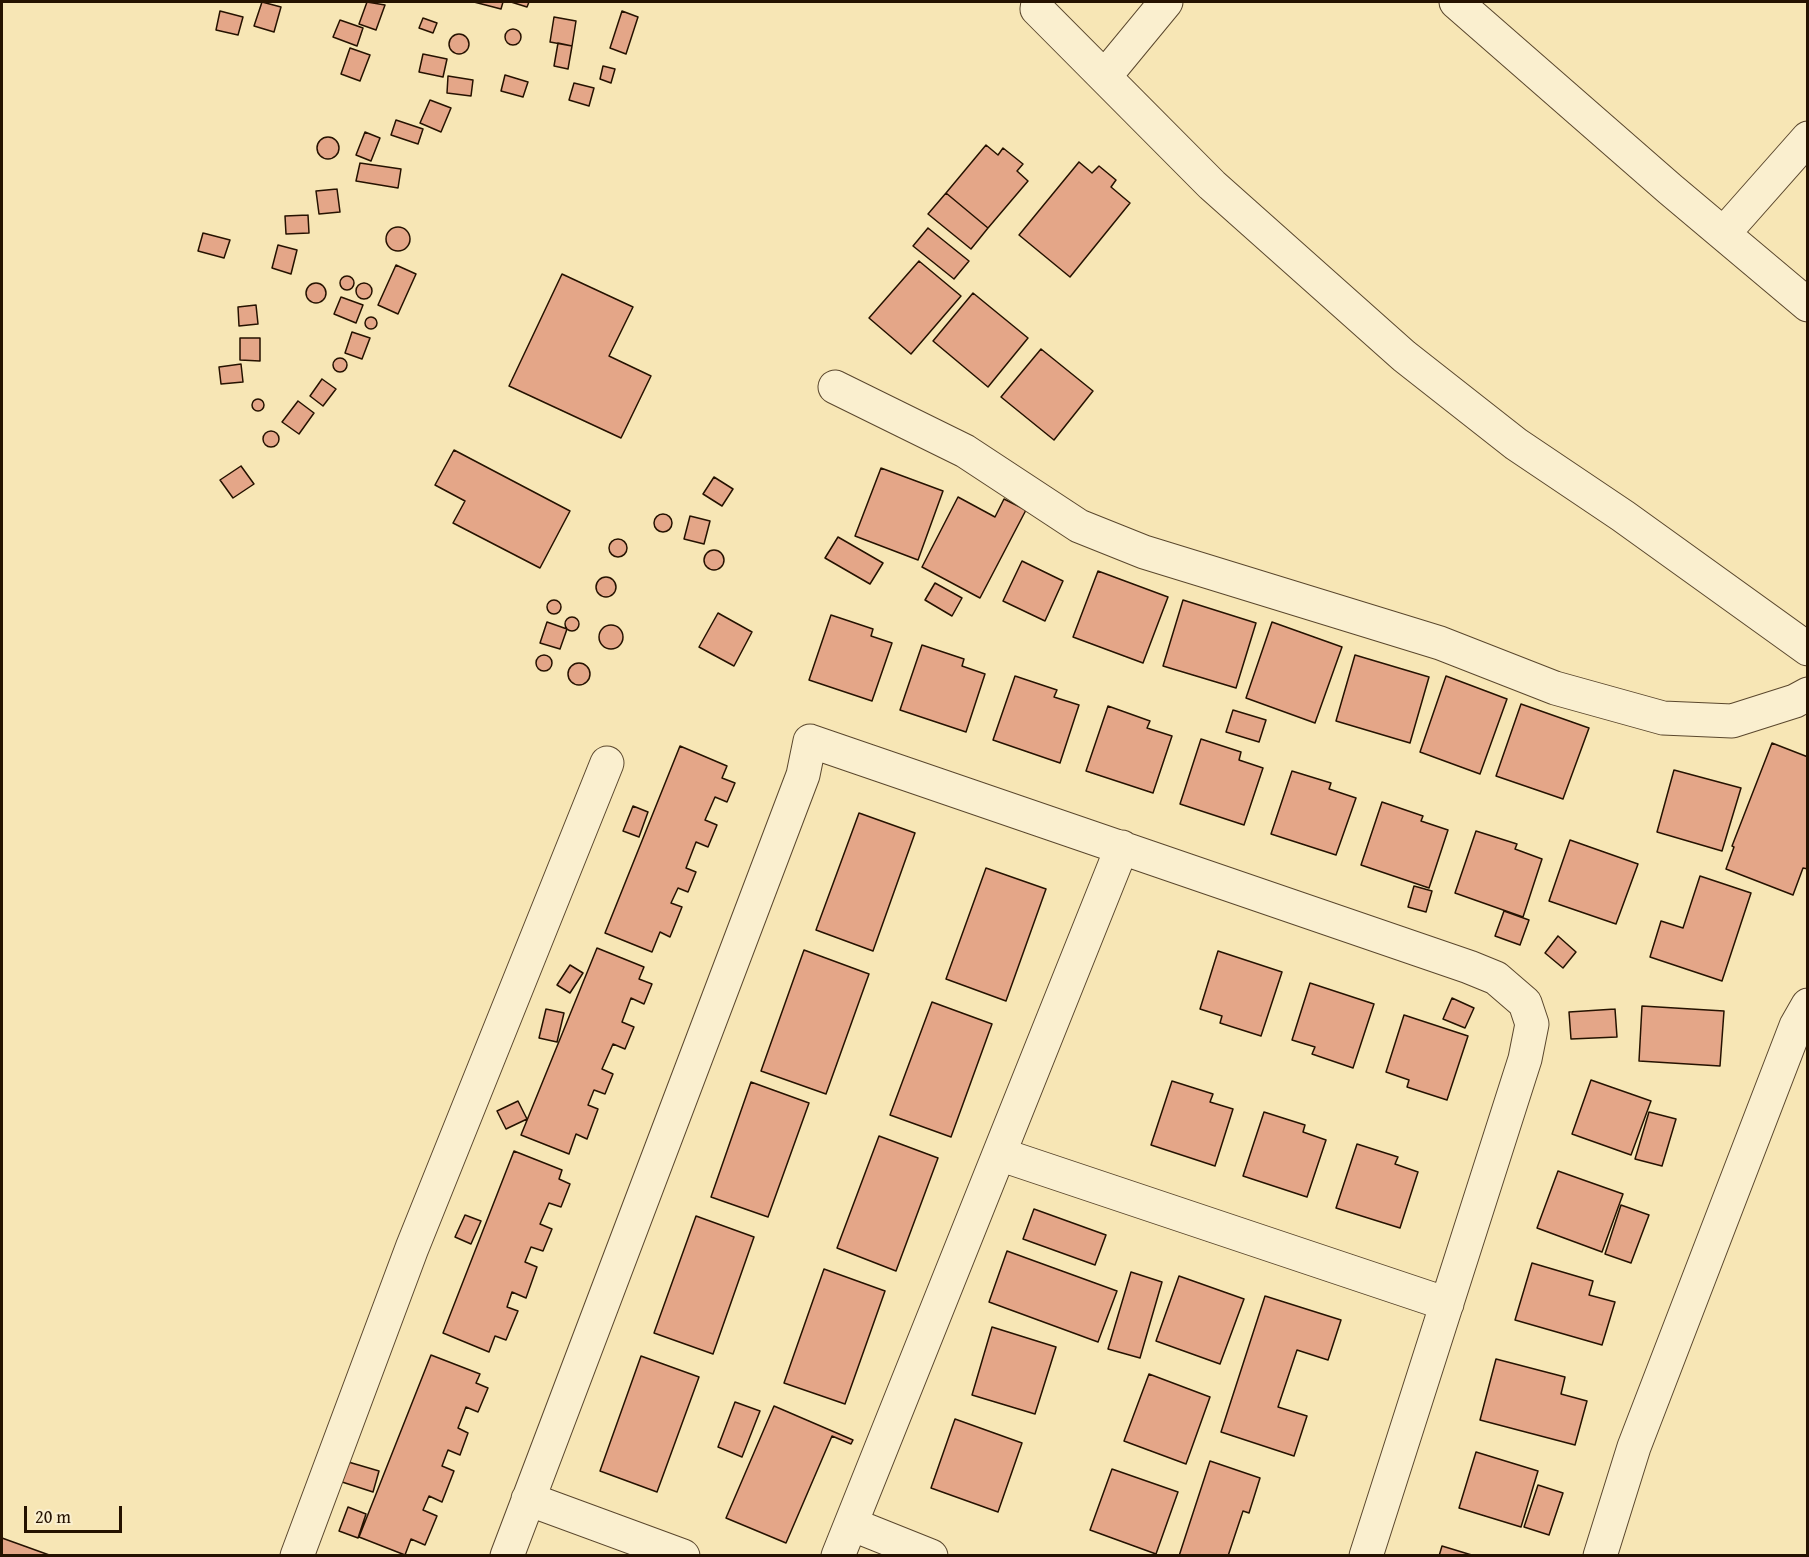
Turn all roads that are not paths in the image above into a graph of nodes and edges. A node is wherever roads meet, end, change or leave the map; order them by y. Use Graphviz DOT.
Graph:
graph roads {
  1 [pos="1038,2"];
  2 [pos="1166,2"];
  3 [pos="1456,2"];
  4 [pos="1105,76"];
  5 [pos="1808,138"];
  6 [pos="1724,233"];
  7 [pos="1808,305"];
  8 [pos="835,387"];
  9 [pos="1808,649"];
  10 [pos="1808,694"];
  11 [pos="607,763"];
  12 [pos="1122,847"];
  13 [pos="1808,1005"];
  14 [pos="999,1154"];
  15 [pos="1447,1304"];
  16 [pos="528,1499"];
  17 [pos="852,1524"];
  18 [pos="297,1556"];
  19 [pos="507,1556"];
  20 [pos="683,1556"];
  21 [pos="838,1556"];
  22 [pos="930,1556"];
  23 [pos="1366,1556"];
  24 [pos="1600,1556"];
  1 -- 4 [label="street"];
  2 -- 4 [label="street"];
  3 -- 6 [label="street"];
  4 -- 9 [label="street"];
  5 -- 6 [label="street"];
  6 -- 7 [label="street"];
  8 -- 10 [label="street"];
  11 -- 18 [label="street"];
  12 -- 14 [label="street"];
  12 -- 15 [label="street"];
  12 -- 16 [label="street"];
  13 -- 24 [label="street"];
  14 -- 15 [label="street"];
  14 -- 17 [label="street"];
  15 -- 23 [label="street"];
  16 -- 19 [label="street"];
  16 -- 20 [label="street"];
  17 -- 21 [label="street"];
  17 -- 22 [label="street"];
}
